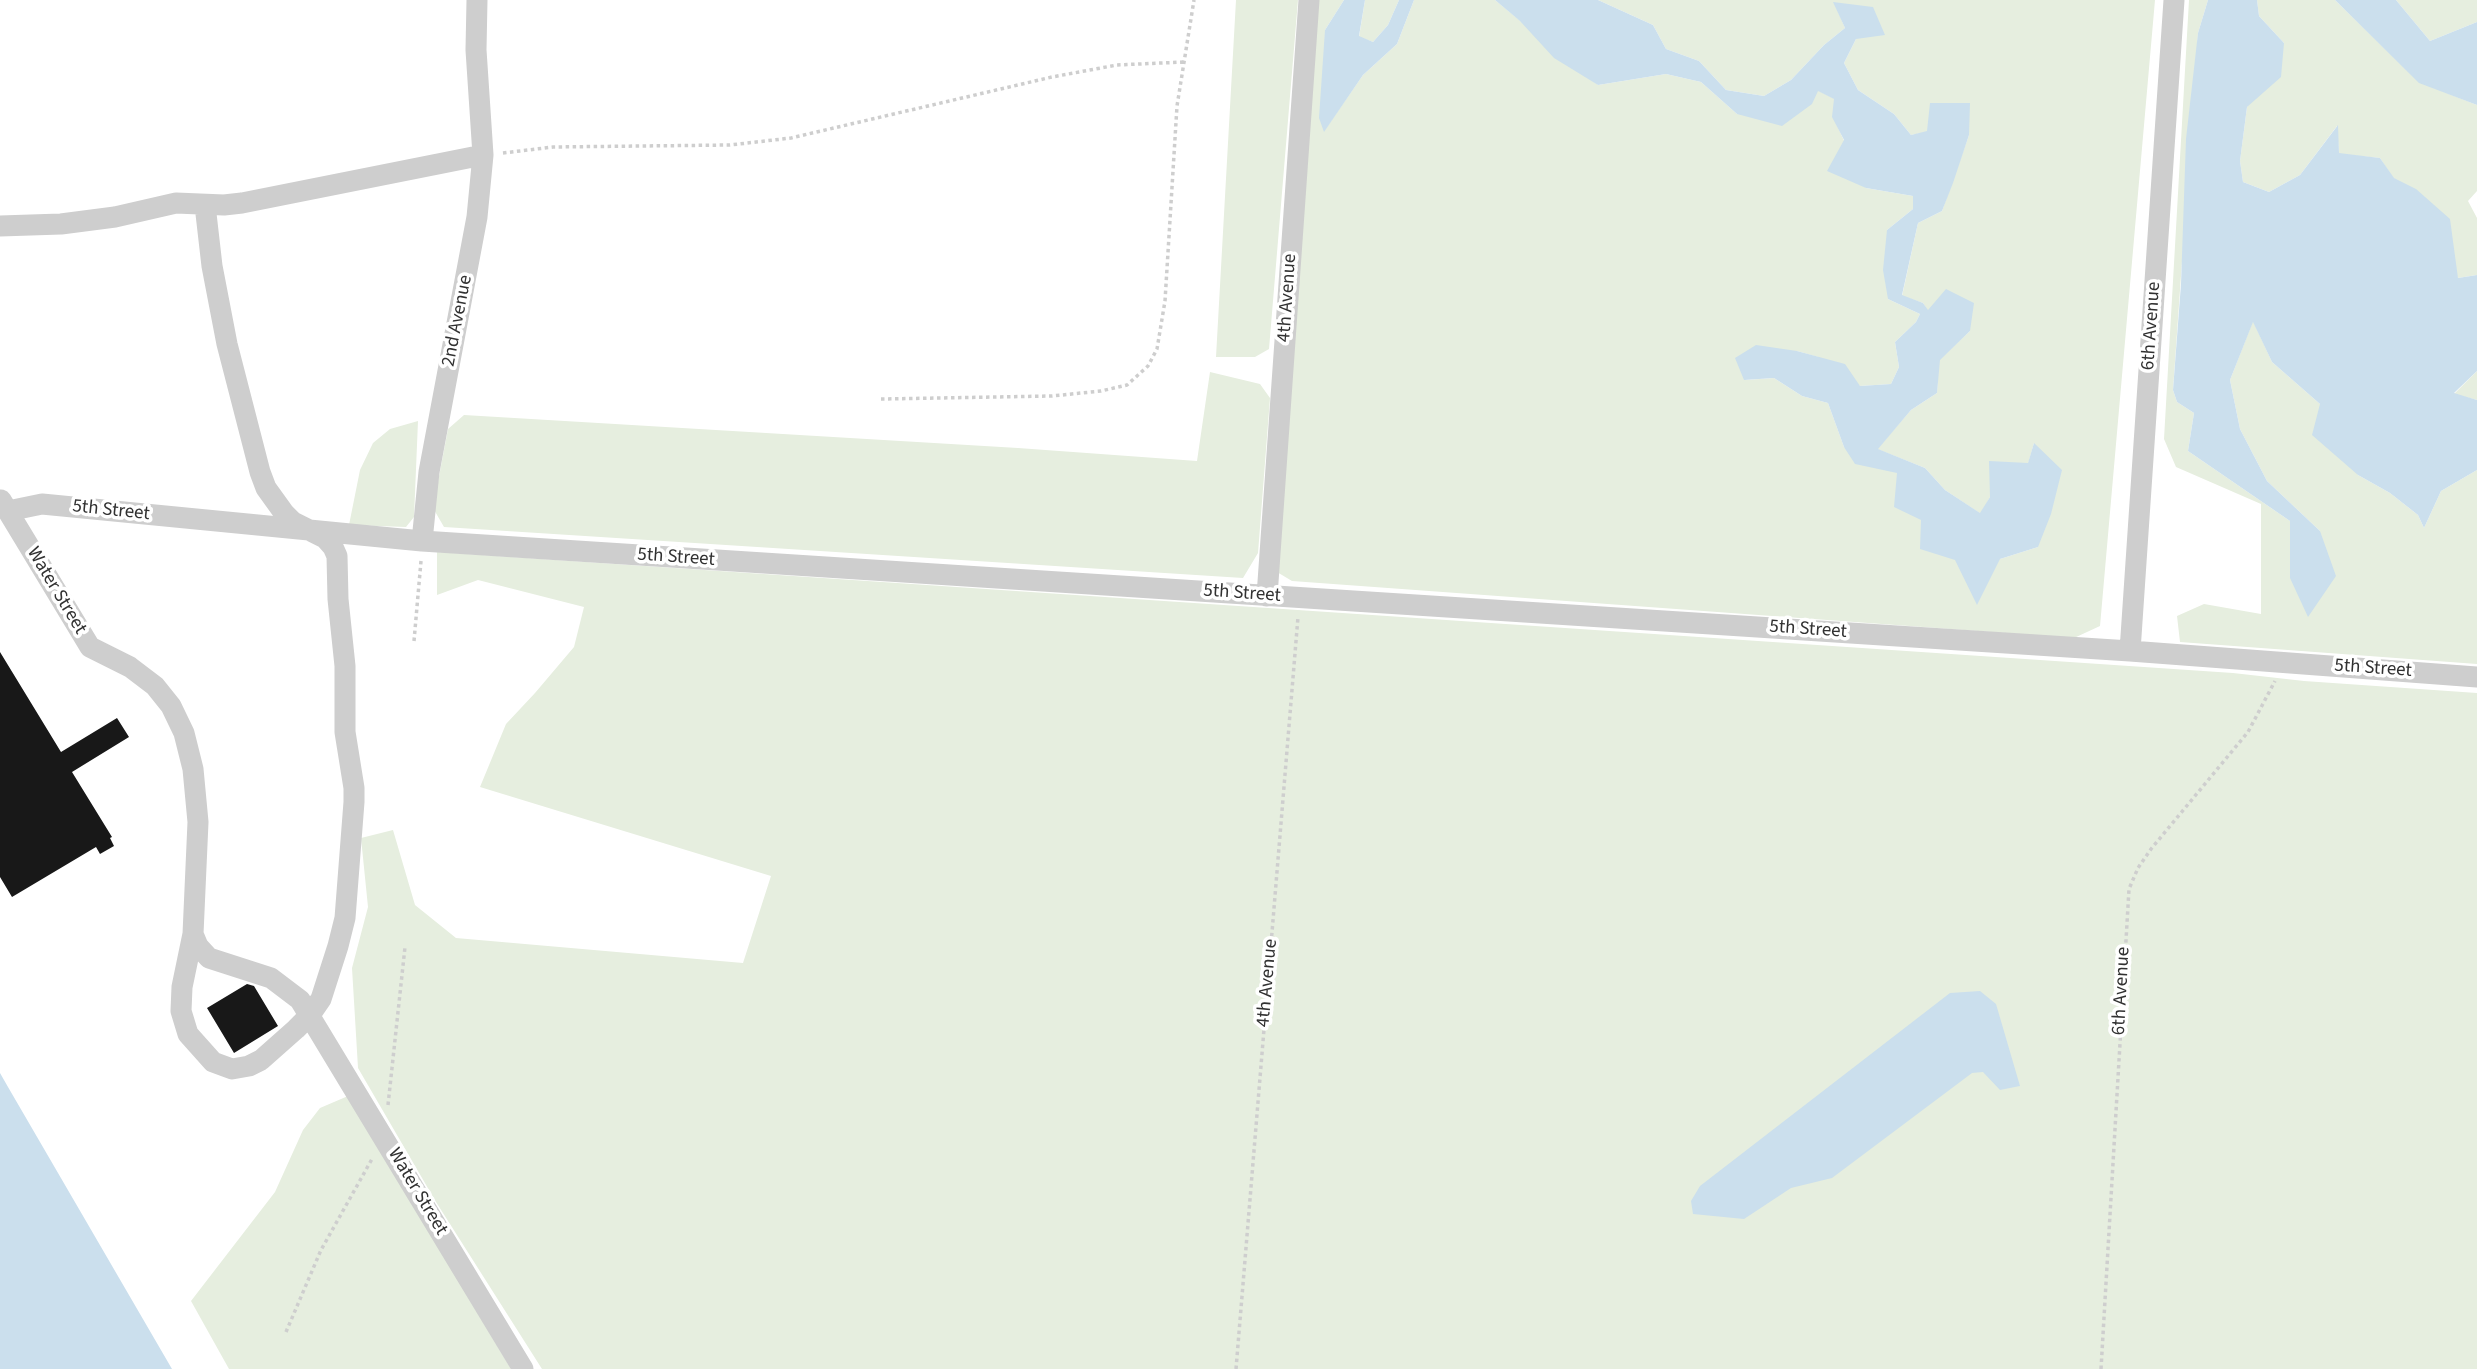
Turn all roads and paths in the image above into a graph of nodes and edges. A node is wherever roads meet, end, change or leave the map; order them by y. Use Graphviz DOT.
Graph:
graph roads {
  1 [pos="477,0"];
  2 [pos="1194,0"];
  3 [pos="1309,0"];
  4 [pos="2174,0"];
  5 [pos="1184,62"];
  6 [pos="483,156"];
  7 [pos="205,205"];
  8 [pos="0,226"];
  9 [pos="881,398"];
  10 [pos="4,505"];
  11 [pos="307,530"];
  12 [pos="422,541"];
  13 [pos="1268,596"];
  14 [pos="1300,597"];
  15 [pos="414,641"];
  16 [pos="2130,651"];
  17 [pos="2283,663"];
  18 [pos="2477,677"];
  19 [pos="193,934"];
  20 [pos="310,1015"];
  21 [pos="523,1369"];
  22 [pos="1236,1369"];
  23 [pos="2101,1369"];
  1 -- 6 [label="street, 2nd Avenue"];
  2 -- 5 [label="path"];
  3 -- 13 [label="street, 4th Avenue"];
  4 -- 16 [label="street, 6th Avenue"];
  5 -- 6 [label="path"];
  5 -- 9 [label="path"];
  6 -- 7 [label="street"];
  6 -- 12 [label="street, 2nd Avenue"];
  7 -- 8 [label="street"];
  7 -- 11 [label="street"];
  10 -- 11 [label="street, 5th Street"];
  10 -- 19 [label="street, Water Street"];
  11 -- 12 [label="street, 5th Street"];
  11 -- 20 [label="street"];
  12 -- 13 [label="street, 5th Street"];
  12 -- 15 [label="path"];
  13 -- 14 [label="street, 5th Street"];
  14 -- 16 [label="street, 5th Street"];
  14 -- 22 [label="path, 4th Avenue"];
  16 -- 17 [label="street, 5th Street"];
  17 -- 18 [label="street, 5th Street"];
  17 -- 23 [label="path, 6th Avenue"];
  19 -- 20 [label="street, Water Street"];
  19 -- 20 [label="street"];
  20 -- 21 [label="street, Water Street"];
}
